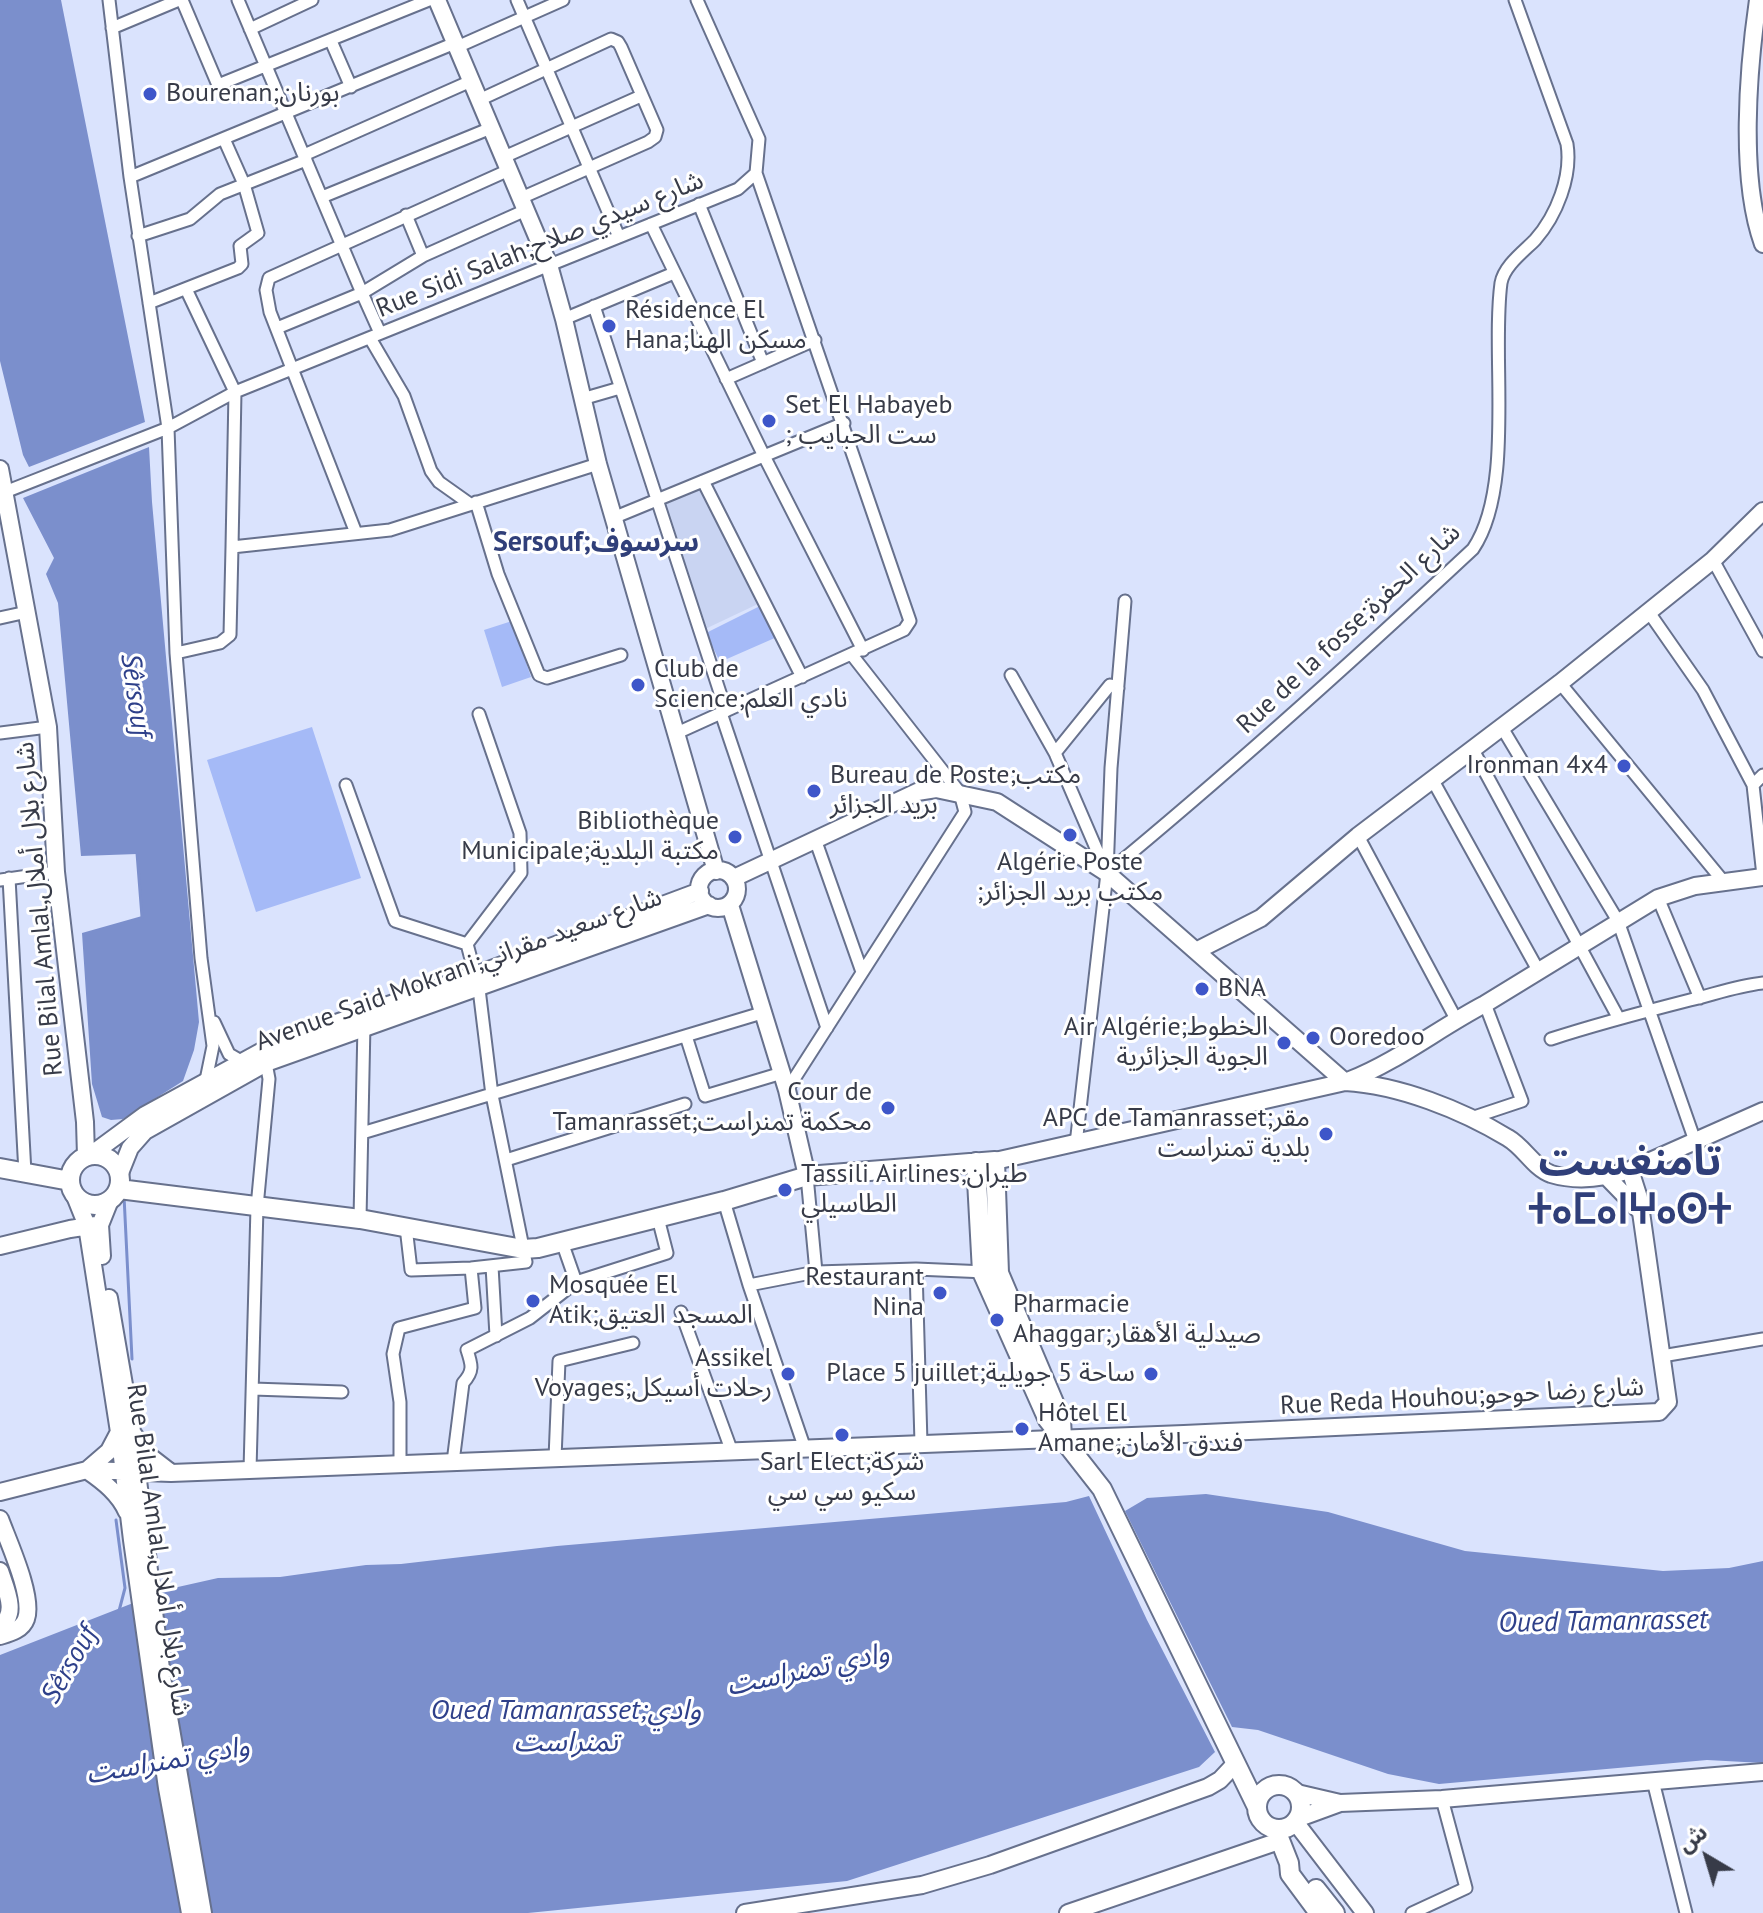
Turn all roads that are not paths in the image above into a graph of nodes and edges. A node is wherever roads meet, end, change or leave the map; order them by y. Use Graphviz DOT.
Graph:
graph roads {
  1 [pos="109,0"];
  2 [pos="180,0"];
  3 [pos="238,0"];
  4 [pos="312,0"];
  5 [pos="429,0"];
  6 [pos="437,0"];
  7 [pos="517,0"];
  8 [pos="563,0"];
  9 [pos="697,0"];
  10 [pos="1515,0"];
  11 [pos="1758,0"];
  12 [pos="525,16"];
  13 [pos="112,28"];
  14 [pos="250,29"];
  15 [pos="331,41"];
  16 [pos="456,45"];
  17 [pos="1757,66"];
  18 [pos="267,67"];
  19 [pos="547,71"];
  20 [pos="471,81"];
  21 [pos="351,87"];
  22 [pos="641,96"];
  23 [pos="479,100"];
  24 [pos="287,114"];
  25 [pos="571,127"];
  26 [pos="491,128"];
  27 [pos="224,139"];
  28 [pos="305,157"];
  29 [pos="506,164"];
  30 [pos="590,167"];
  31 [pos="756,173"];
  32 [pos="130,177"];
  33 [pos="244,184"];
  34 [pos="322,197"];
  35 [pos="523,204"];
  36 [pos="699,204"];
  37 [pos="406,215"];
  38 [pos="651,224"];
  39 [pos="138,236"];
  40 [pos="619,237"];
  41 [pos="342,244"];
  42 [pos="1763,244"];
  43 [pos="423,256"];
  44 [pos="549,265"];
  45 [pos="674,273"];
  46 [pos="186,289"];
  47 [pos="362,293"];
  48 [pos="149,303"];
  49 [pos="594,306"];
  50 [pos="564,319"];
  51 [pos="277,328"];
  52 [pos="375,336"];
  53 [pos="815,340"];
  54 [pos="763,363"];
  55 [pos="294,368"];
  56 [pos="726,379"];
  57 [pos="620,388"];
  58 [pos="235,392"];
  59 [pos="582,399"];
  60 [pos="844,423"];
  61 [pos="168,428"];
  62 [pos="764,456"];
  63 [pos="598,464"];
  64 [pos="0,469"];
  65 [pos="703,481"];
  66 [pos="3,493"];
  67 [pos="658,500"];
  68 [pos="473,503"];
  69 [pos="1763,511"];
  70 [pos="613,518"];
  71 [pos="356,533"];
  72 [pos="232,547"];
  73 [pos="1713,560"];
  74 [pos="1125,601"];
  75 [pos="1648,611"];
  76 [pos="27,612"];
  77 [pos="0,618"];
  78 [pos="1758,627"];
  79 [pos="1763,651"];
  80 [pos="857,652"];
  81 [pos="176,653"];
  82 [pos="621,655"];
  83 [pos="1011,675"];
  84 [pos="802,677"];
  85 [pos="1560,683"];
  86 [pos="1118,688"];
  87 [pos="724,712"];
  88 [pos="479,714"];
  89 [pos="1501,726"];
  90 [pos="48,727"];
  91 [pos="0,733"];
  92 [pos="677,733"];
  93 [pos="1472,748"];
  94 [pos="1055,753"];
  95 [pos="1763,775"];
  96 [pos="1432,779"];
  97 [pos="346,785"];
  98 [pos="1753,785"];
  99 [pos="960,793"];
  100 [pos="1358,836"];
  101 [pos="815,839"];
  102 [pos="769,861"];
  103 [pos="716,871"];
  104 [pos="56,872"];
  105 [pos="1107,873"];
  106 [pos="1763,877"];
  107 [pos="734,878"];
  108 [pos="4,879"];
  109 [pos="1723,881"];
  110 [pos="704,898"];
  111 [pos="1658,898"];
  112 [pos="730,905"];
  113 [pos="1618,921"];
  114 [pos="467,944"];
  115 [pos="1579,946"];
  116 [pos="1196,951"];
  117 [pos="1538,970"];
  118 [pos="862,972"];
  119 [pos="477,982"];
  120 [pos="1763,983"];
  121 [pos="1700,998"];
  122 [pos="1485,1004"];
  123 [pos="208,1007"];
  124 [pos="1651,1010"];
  125 [pos="364,1012"];
  126 [pos="765,1012"];
  127 [pos="1618,1017"];
  128 [pos="1456,1019"];
  129 [pos="827,1028"];
  130 [pos="364,1030"];
  131 [pos="686,1036"];
  132 [pos="1551,1039"];
  133 [pos="241,1061"];
  134 [pos="266,1063"];
  135 [pos="1383,1067"];
  136 [pos="782,1073"];
  137 [pos="206,1080"];
  138 [pos="1345,1082"];
  139 [pos="787,1090"];
  140 [pos="1396,1090"];
  141 [pos="492,1095"];
  142 [pos="685,1104"];
  143 [pos="1763,1111"];
  144 [pos="1471,1118"];
  145 [pos="362,1133"];
  146 [pos="1695,1141"];
  147 [pos="1076,1144"];
  148 [pos="89,1155"];
  149 [pos="506,1160"];
  150 [pos="995,1161"];
  151 [pos="976,1162"];
  152 [pos="0,1168"];
  153 [pos="1630,1170"];
  154 [pos="25,1173"];
  155 [pos="807,1176"];
  156 [pos="1607,1177"];
  157 [pos="72,1188"];
  158 [pos="117,1188"];
  159 [pos="724,1201"];
  160 [pos="257,1207"];
  161 [pos="1641,1212"];
  162 [pos="658,1218"];
  163 [pos="360,1219"];
  164 [pos="94,1226"];
  165 [pos="406,1227"];
  166 [pos="562,1242"];
  167 [pos="0,1246"];
  168 [pos="523,1249"];
  169 [pos="492,1266"];
  170 [pos="471,1268"];
  171 [pos="916,1269"];
  172 [pos="816,1272"];
  173 [pos="990,1272"];
  174 [pos="576,1282"];
  175 [pos="749,1285"];
  176 [pos="681,1312"];
  177 [pos="496,1336"];
  178 [pos="1763,1339"];
  179 [pos="633,1343"];
  180 [pos="1662,1356"];
  181 [pos="253,1389"];
  182 [pos="342,1392"];
  183 [pos="126,1431"];
  184 [pos="1062,1438"];
  185 [pos="921,1443"];
  186 [pos="805,1449"];
  187 [pos="732,1452"];
  188 [pos="555,1458"];
  189 [pos="453,1462"];
  190 [pos="400,1464"];
  191 [pos="87,1470"];
  192 [pos="250,1470"];
  193 [pos="130,1472"];
  194 [pos="171,1473"];
  195 [pos="0,1492"];
  196 [pos="135,1518"];
  197 [pos="0,1519"];
  198 [pos="0,1571"];
  199 [pos="24,1591"];
  200 [pos="7,1593"];
  201 [pos="12,1616"];
  202 [pos="0,1636"];
  203 [pos="1236,1766"];
  204 [pos="1763,1772"];
  205 [pos="1653,1781"];
  206 [pos="1272,1786"];
  207 [pos="1297,1793"];
  208 [pos="1442,1799"];
  209 [pos="1340,1803"];
  210 [pos="1257,1807"];
  211 [pos="1297,1820"];
  212 [pos="1277,1835"];
  213 [pos="1289,1863"];
  214 [pos="1115,1896"];
  215 [pos="792,1910"];
  216 [pos="190,1913"];
  217 [pos="203,1913"];
  218 [pos="745,1913"];
  219 [pos="1068,1913"];
  220 [pos="1121,1913"];
  221 [pos="1319,1913"];
  222 [pos="1335,1913"];
  223 [pos="1365,1913"];
  224 [pos="1412,1913"];
  225 [pos="1686,1913"];
  1 -- 13 [label="street"];
  2 -- 13 [label="street"];
  2 -- 18 [label="street"];
  3 -- 14 [label="street"];
  4 -- 14 [label="street"];
  5 -- 15 [label="street"];
  6 -- 16 [label="street"];
  7 -- 12 [label="street"];
  8 -- 12 [label="street"];
  9 -- 31 [label="street"];
  10 -- 105 [label="street, Rue de la fosse;شارع الحفرة"];
  11 -- 17 [label="street"];
  12 -- 16 [label="street"];
  12 -- 19 [label="street"];
  13 -- 32 [label="street"];
  14 -- 18 [label="street"];
  15 -- 18 [label="street"];
  15 -- 21 [label="street"];
  16 -- 20 [label="street"];
  16 -- 21 [label="street"];
  17 -- 42 [label="street"];
  18 -- 24 [label="street"];
  19 -- 22 [label="street"];
  19 -- 23 [label="street"];
  19 -- 25 [label="street"];
  20 -- 23 [label="street"];
  20 -- 28 [label="street"];
  21 -- 24 [label="street"];
  22 -- 25 [label="street"];
  22 -- 30 [label="street"];
  23 -- 26 [label="street"];
  24 -- 27 [label="street"];
  24 -- 28 [label="street"];
  25 -- 29 [label="street"];
  25 -- 30 [label="street"];
  26 -- 29 [label="street"];
  26 -- 34 [label="street"];
  27 -- 32 [label="street"];
  27 -- 33 [label="street"];
  28 -- 33 [label="street"];
  28 -- 34 [label="street"];
  29 -- 35 [label="street"];
  29 -- 37 [label="street"];
  30 -- 35 [label="street"];
  30 -- 40 [label="street"];
  31 -- 36 [label="street, Rue Sidi Salah;شارع سيدي صلاح"];
  31 -- 53 [label="street"];
  32 -- 39 [label="street"];
  33 -- 39 [label="street"];
  33 -- 46 [label="street"];
  34 -- 41 [label="street"];
  35 -- 43 [label="street"];
  35 -- 44 [label="street"];
  36 -- 38 [label="street, Rue Sidi Salah;شارع سيدي صلاح"];
  36 -- 54 [label="street"];
  37 -- 41 [label="street"];
  37 -- 43 [label="street"];
  38 -- 40 [label="street, Rue Sidi Salah;شارع سيدي صلاح"];
  38 -- 45 [label="street"];
  39 -- 48 [label="street"];
  40 -- 44 [label="street, Rue Sidi Salah;شارع سيدي صلاح"];
  41 -- 47 [label="street"];
  41 -- 51 [label="street"];
  43 -- 47 [label="street"];
  44 -- 50 [label="street"];
  44 -- 52 [label="street, Rue Sidi Salah;شارع سيدي صلاح"];
  45 -- 49 [label="street"];
  45 -- 56 [label="street"];
  46 -- 48 [label="street"];
  46 -- 58 [label="street"];
  47 -- 51 [label="street"];
  47 -- 52 [label="street"];
  48 -- 61 [label="street"];
  49 -- 50 [label="street"];
  49 -- 57 [label="street"];
  50 -- 59 [label="street"];
  51 -- 55 [label="street"];
  52 -- 55 [label="street, Rue Sidi Salah;شارع سيدي صلاح"];
  52 -- 68 [label="street"];
  53 -- 54 [label="street"];
  53 -- 60 [label="street"];
  54 -- 56 [label="street"];
  55 -- 58 [label="street, Rue Sidi Salah;شارع سيدي صلاح"];
  55 -- 71 [label="street"];
  56 -- 62 [label="street"];
  57 -- 59 [label="street"];
  57 -- 67 [label="street"];
  58 -- 61 [label="street, Rue Sidi Salah;شارع سيدي صلاح"];
  58 -- 72 [label="street"];
  59 -- 63 [label="street"];
  60 -- 62 [label="street"];
  60 -- 80 [label="street"];
  61 -- 66 [label="street, Rue Sidi Salah;شارع سيدي صلاح"];
  61 -- 81 [label="street"];
  62 -- 65 [label="street"];
  62 -- 80 [label="street"];
  63 -- 68 [label="street"];
  63 -- 70 [label="street"];
  64 -- 66 [label="street, Rue Bilal Amlal,شارع بلال أملال"];
  65 -- 67 [label="street"];
  65 -- 84 [label="street"];
  66 -- 76 [label="street, Rue Bilal Amlal,شارع بلال أملال"];
  67 -- 70 [label="street"];
  67 -- 87 [label="street"];
  68 -- 71 [label="street"];
  68 -- 82 [label="street"];
  69 -- 73 [label="street"];
  70 -- 92 [label="street"];
  71 -- 72 [label="street"];
  72 -- 81 [label="street"];
  73 -- 75 [label="street"];
  73 -- 78 [label="street"];
  74 -- 86 [label="street"];
  75 -- 85 [label="street"];
  75 -- 98 [label="street"];
  76 -- 77 [label="street"];
  76 -- 90 [label="street, Rue Bilal Amlal,شارع بلال أملال"];
  78 -- 79 [label="street"];
  80 -- 84 [label="street"];
  80 -- 99 [label="street"];
  81 -- 123 [label="street"];
  83 -- 94 [label="street"];
  84 -- 87 [label="street"];
  85 -- 89 [label="street"];
  85 -- 109 [label="street"];
  86 -- 94 [label="street"];
  86 -- 105 [label="street"];
  87 -- 92 [label="street"];
  87 -- 102 [label="street"];
  88 -- 114 [label="street"];
  89 -- 93 [label="street"];
  89 -- 113 [label="street"];
  90 -- 91 [label="street"];
  90 -- 104 [label="street, Rue Bilal Amlal,شارع بلال أملال"];
  92 -- 103 [label="street"];
  93 -- 96 [label="street"];
  93 -- 115 [label="street"];
  94 -- 105 [label="street"];
  95 -- 98 [label="street"];
  96 -- 100 [label="street"];
  96 -- 117 [label="street"];
  97 -- 114 [label="street"];
  98 -- 106 [label="street"];
  99 -- 101 [label="street"];
  99 -- 105 [label="street"];
  99 -- 118 [label="street"];
  100 -- 116 [label="street"];
  100 -- 128 [label="street"];
  101 -- 102 [label="street"];
  101 -- 118 [label="street"];
  102 -- 107 [label="street"];
  102 -- 129 [label="street"];
  103 -- 107 [label="street"];
  103 -- 110 [label="street"];
  104 -- 108 [label="street"];
  104 -- 148 [label="street, Rue Bilal Amlal,شارع بلال أملال"];
  105 -- 116 [label="street"];
  105 -- 147 [label="street"];
  106 -- 109 [label="street"];
  107 -- 112 [label="street"];
  108 -- 154 [label="street"];
  109 -- 111 [label="street"];
  110 -- 112 [label="street"];
  110 -- 119 [label="street, Avenue Said Mokrani;شارع سعيد مقراني"];
  111 -- 113 [label="street"];
  111 -- 121 [label="street"];
  112 -- 126 [label="street"];
  113 -- 115 [label="street"];
  113 -- 124 [label="street"];
  114 -- 119 [label="street"];
  115 -- 117 [label="street"];
  115 -- 127 [label="street"];
  116 -- 138 [label="street"];
  117 -- 122 [label="street"];
  118 -- 129 [label="street"];
  119 -- 125 [label="street, Avenue Said Mokrani;شارع سعيد مقراني"];
  119 -- 130 [label="street, Avenue Said Mokrani;شارع سعيد مقراني"];
  119 -- 141 [label="street"];
  120 -- 121 [label="street"];
  121 -- 124 [label="street"];
  122 -- 128 [label="street"];
  122 -- 144 [label="street"];
  123 -- 133 [label="street"];
  123 -- 137 [label="street"];
  124 -- 127 [label="street"];
  124 -- 146 [label="street"];
  125 -- 130 [label="street"];
  125 -- 133 [label="street, Avenue Said Mokrani;شارع سعيد مقراني"];
  126 -- 131 [label="street"];
  126 -- 136 [label="street"];
  127 -- 132 [label="street"];
  128 -- 135 [label="street"];
  129 -- 139 [label="street"];
  130 -- 134 [label="street, Avenue Said Mokrani;شارع سعيد مقراني"];
  130 -- 145 [label="street"];
  131 -- 136 [label="street"];
  131 -- 141 [label="street"];
  133 -- 137 [label="street, Avenue Said Mokrani;شارع سعيد مقراني"];
  134 -- 158 [label="street, Avenue Said Mokrani;شارع سعيد مقراني"];
  134 -- 160 [label="street"];
  135 -- 138 [label="street"];
  135 -- 140 [label="street"];
  136 -- 139 [label="street"];
  137 -- 148 [label="street, Avenue Said Mokrani;شارع سعيد مقراني"];
  138 -- 140 [label="street"];
  138 -- 147 [label="street"];
  139 -- 155 [label="street"];
  140 -- 144 [label="street"];
  141 -- 145 [label="street"];
  141 -- 149 [label="street"];
  142 -- 149 [label="street"];
  143 -- 146 [label="street"];
  144 -- 156 [label="street"];
  145 -- 163 [label="street"];
  146 -- 153 [label="street"];
  147 -- 150 [label="street"];
  148 -- 157 [label="main road"];
  148 -- 158 [label="main road"];
  149 -- 168 [label="street"];
  150 -- 151 [label="main road"];
  150 -- 173 [label="main road"];
  151 -- 155 [label="main road"];
  151 -- 173 [label="main road"];
  152 -- 154 [label="main road"];
  153 -- 156 [label="street"];
  153 -- 161 [label="street, Rue Reda Houhou;شارع رضا حوحو"];
  154 -- 157 [label="main road"];
  155 -- 159 [label="main road"];
  155 -- 172 [label="street"];
  156 -- 161 [label="street"];
  157 -- 158 [label="main road"];
  157 -- 164 [label="street, Rue Bilal Amlal,شارع بلال أملال"];
  158 -- 160 [label="main road"];
  158 -- 164 [label="street"];
  159 -- 162 [label="main road"];
  159 -- 175 [label="street"];
  160 -- 163 [label="main road"];
  160 -- 181 [label="street"];
  161 -- 180 [label="street, Rue Reda Houhou;شارع رضا حوحو"];
  162 -- 166 [label="main road"];
  162 -- 174 [label="street"];
  163 -- 165 [label="main road"];
  164 -- 167 [label="street"];
  164 -- 183 [label="street, Rue Bilal Amlal,شارع بلال أملال"];
  165 -- 168 [label="main road"];
  165 -- 170 [label="street"];
  166 -- 168 [label="main road"];
  166 -- 174 [label="street"];
  168 -- 169 [label="street"];
  169 -- 170 [label="street"];
  169 -- 177 [label="street"];
  170 -- 190 [label="street"];
  171 -- 172 [label="street"];
  171 -- 173 [label="street"];
  171 -- 185 [label="street"];
  172 -- 175 [label="street"];
  173 -- 184 [label="main road"];
  174 -- 177 [label="street"];
  175 -- 186 [label="street"];
  176 -- 187 [label="street"];
  177 -- 189 [label="street"];
  178 -- 180 [label="street"];
  179 -- 188 [label="street"];
  180 -- 184 [label="street, Rue Reda Houhou;شارع رضا حوحو"];
  181 -- 182 [label="street"];
  181 -- 192 [label="street"];
  183 -- 191 [label="street"];
  183 -- 193 [label="street, Rue Bilal Amlal,شارع بلال أملال"];
  183 -- 194 [label="street"];
  184 -- 185 [label="street, Rue Reda Houhou;شارع رضا حوحو"];
  184 -- 203 [label="main road"];
  185 -- 186 [label="street, Rue Reda Houhou;شارع رضا حوحو"];
  186 -- 187 [label="street, Rue Reda Houhou;شارع رضا حوحو"];
  187 -- 188 [label="street, Rue Reda Houhou;شارع رضا حوحو"];
  188 -- 189 [label="street, Rue Reda Houhou;شارع رضا حوحو"];
  189 -- 190 [label="street, Rue Reda Houhou;شارع رضا حوحو"];
  190 -- 192 [label="street, Rue Reda Houhou;شارع رضا حوحو"];
  191 -- 193 [label="street, Rue Reda Houhou;شارع رضا حوحو"];
  191 -- 195 [label="street, Rue Reda Houhou;شارع رضا حوحو"];
  191 -- 196 [label="street"];
  192 -- 194 [label="street, Rue Reda Houhou;شارع رضا حوحو"];
  193 -- 194 [label="street, Rue Reda Houhou;شارع رضا حوحو"];
  193 -- 196 [label="street, Rue Bilal Amlal,شارع بلال أملال"];
  194 -- 196 [label="street"];
  196 -- 216 [label="street, Rue Bilal Amlal,شارع بلال أملال"];
  196 -- 217 [label="street, Rue Bilal Amlal,شارع بلال أملال"];
  197 -- 199 [label="street"];
  198 -- 200 [label="street"];
  199 -- 200 [label="street"];
  199 -- 201 [label="street"];
  200 -- 201 [label="street"];
  201 -- 202 [label="street"];
  203 -- 206 [label="main road"];
  203 -- 210 [label="main road"];
  203 -- 215 [label="street"];
  204 -- 205 [label="street"];
  205 -- 208 [label="street"];
  205 -- 225 [label="street"];
  206 -- 207 [label="main road"];
  206 -- 210 [label="main road"];
  207 -- 209 [label="street"];
  207 -- 211 [label="main road"];
  208 -- 209 [label="street"];
  208 -- 224 [label="street"];
  209 -- 211 [label="street"];
  210 -- 212 [label="main road"];
  211 -- 212 [label="main road"];
  211 -- 223 [label="street"];
  212 -- 213 [label="main road"];
  212 -- 214 [label="street"];
  213 -- 221 [label="main road"];
  213 -- 222 [label="main road"];
  214 -- 219 [label="street"];
  214 -- 220 [label="street"];
  215 -- 218 [label="street"];
}
